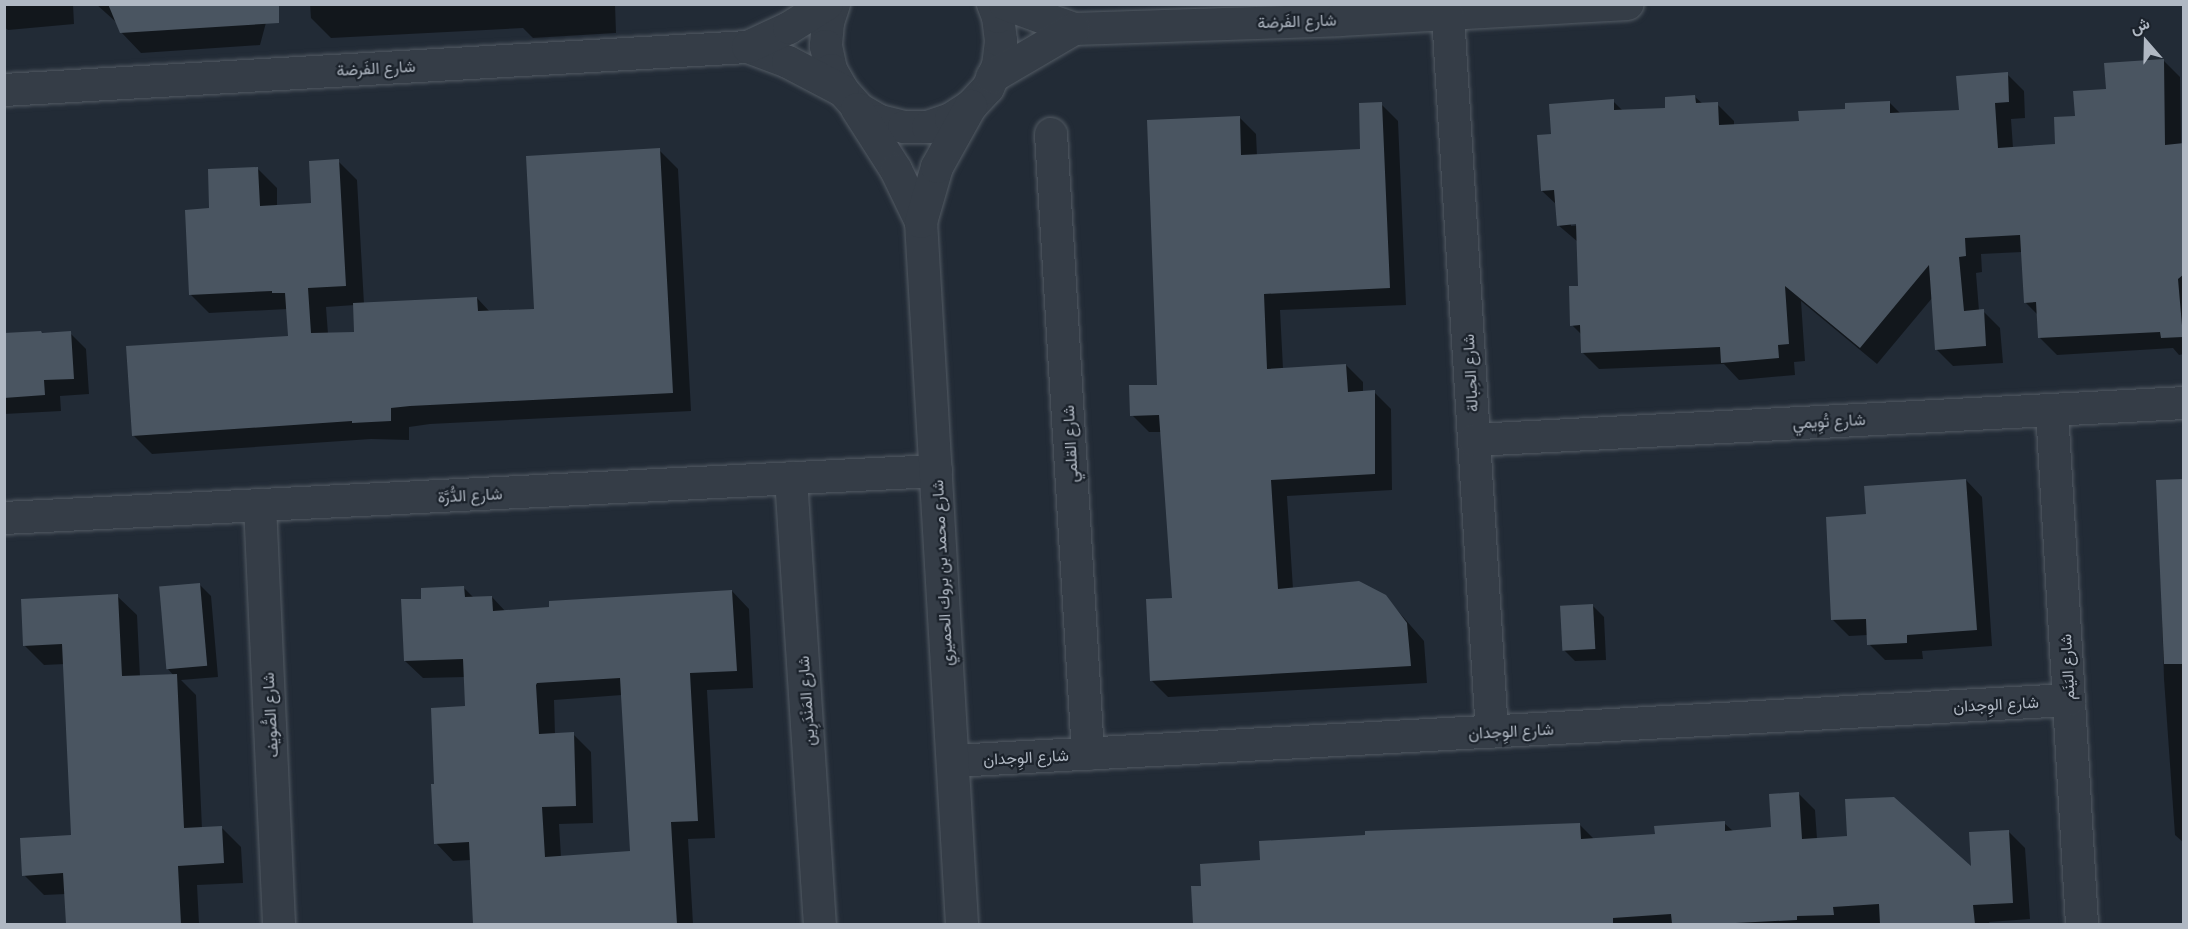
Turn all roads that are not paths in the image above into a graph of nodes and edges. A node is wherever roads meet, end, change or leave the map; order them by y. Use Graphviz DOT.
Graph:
graph roads {
  1 [pos="827,4"];
  2 [pos="834,4"];
  3 [pos="993,4"];
  4 [pos="1005,4"];
  5 [pos="1628,4"];
  6 [pos="1448,15"];
  7 [pos="1074,29"];
  8 [pos="748,47"];
  9 [pos="992,77"];
  10 [pos="4,90"];
  11 [pos="848,97"];
  12 [pos="971,106"];
  13 [pos="1051,134"];
  14 [pos="921,222"];
  15 [pos="2184,403"];
  16 [pos="2052,410"];
  17 [pos="1474,440"];
  18 [pos="936,471"];
  19 [pos="791,478"];
  20 [pos="260,505"];
  21 [pos="4,518"];
  22 [pos="2069,700"];
  23 [pos="1492,732"];
  24 [pos="1088,754"];
  25 [pos="953,761"];
  26 [pos="279,924"];
  27 [pos="820,924"];
  28 [pos="962,924"];
  29 [pos="2082,924"];
  1 -- 8 [label="street, شارع الفَرضة"];
  2 -- 11 [label="street, شارع محمد بن بروك الحميري"];
  3 -- 9 [label="street"];
  4 -- 7 [label="street, شارع الفَرضة"];
  5 -- 6 [label="street, شارع الفَرضة"];
  6 -- 7 [label="street, شارع الفَرضة"];
  6 -- 17 [label="street, شارع الحِبالة"];
  7 -- 9 [label="street, شارع الفَرضة"];
  8 -- 10 [label="street, شارع الفَرضة"];
  8 -- 11 [label="street, شارع الفَرضة"];
  9 -- 12 [label="street"];
  11 -- 12 [label="street, شارع الفَرضة"];
  11 -- 14 [label="street, شارع محمد بن بروك الحميري"];
  12 -- 14 [label="street, شارع محمد بن بروك الحميري"];
  13 -- 24 [label="street, شارع القلمي"];
  14 -- 18 [label="street, شارع محمد بن بروك الحميري"];
  15 -- 16 [label="street, شارع تُوِيمي"];
  16 -- 17 [label="street, شارع تُوِيمي"];
  16 -- 22 [label="street, شارع اليَنَم"];
  17 -- 23 [label="street, شارع الحِبالة"];
  18 -- 19 [label="street, شارع الدُّرَّة"];
  18 -- 25 [label="street, شارع محمد بن بروك الحميري"];
  19 -- 20 [label="street, شارع الدُّرَّة"];
  19 -- 27 [label="street, شارع المَنْدَرِين"];
  20 -- 21 [label="street, شارع الدُّرَّة"];
  20 -- 26 [label="street, شارع الصُّويف"];
  22 -- 23 [label="street, شارع الوِجدان"];
  22 -- 29 [label="street, شارع اليَنَم"];
  23 -- 24 [label="street, شارع الوِجدان"];
  24 -- 25 [label="street, شارع الوِجدان"];
  25 -- 28 [label="street, شارع محمد بن بروك الحميري"];
}
